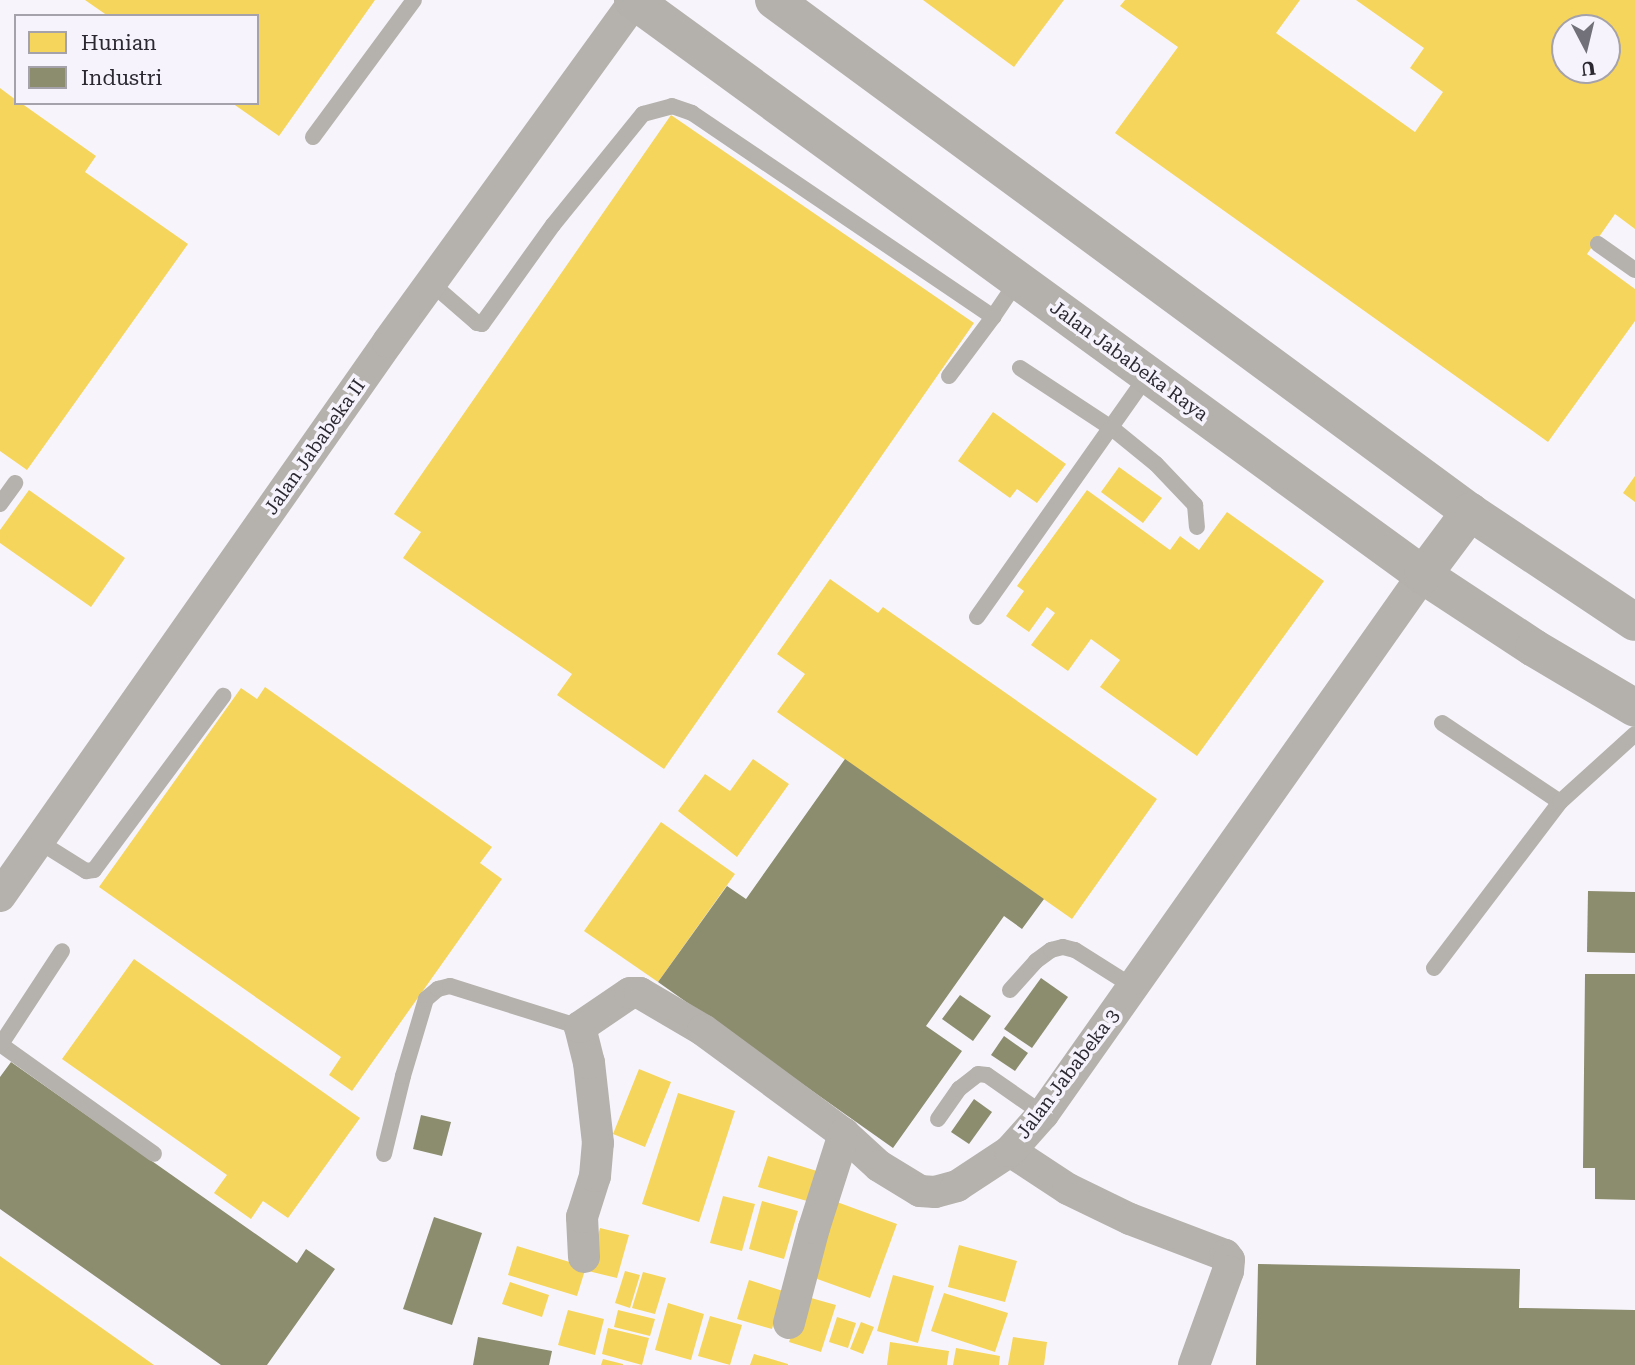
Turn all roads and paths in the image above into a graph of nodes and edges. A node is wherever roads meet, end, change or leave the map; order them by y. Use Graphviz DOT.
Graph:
graph roads {
  1 [pos="414,0"];
  2 [pos="634,0"];
  3 [pos="774,0"];
  4 [pos="313,137"];
  5 [pos="1598,244"];
  6 [pos="1635,270"];
  7 [pos="1018,280"];
  8 [pos="431,283"];
  9 [pos="993,317"];
  10 [pos="1020,368"];
  11 [pos="1149,375"];
  12 [pos="948,376"];
  13 [pos="1113,429"];
  14 [pos="15,483"];
  15 [pos="0,504"];
  16 [pos="1470,512"];
  17 [pos="1196,527"];
  18 [pos="1423,575"];
  19 [pos="977,617"];
  20 [pos="1635,622"];
  21 [pos="223,696"];
  22 [pos="1635,708"];
  23 [pos="1442,723"];
  24 [pos="1635,734"];
  25 [pos="1560,802"];
  26 [pos="38,841"];
  27 [pos="0,896"];
  28 [pos="62,951"];
  29 [pos="1434,968"];
  30 [pos="1132,986"];
  31 [pos="1010,990"];
  32 [pos="580,1027"];
  33 [pos="0,1044"];
  34 [pos="1042,1114"];
  35 [pos="938,1119"];
  36 [pos="844,1134"];
  37 [pos="1010,1151"];
  38 [pos="154,1154"];
  39 [pos="384,1154"];
  40 [pos="584,1257"];
  41 [pos="789,1324"];
  42 [pos="1194,1365"];
  1 -- 4 [label="lane"];
  2 -- 7 [label="main road, Jalan Jababeka Raya"];
  2 -- 8 [label="street, Jalan Jababeka II"];
  3 -- 16 [label="main road"];
  5 -- 6 [label="lane"];
  7 -- 9 [label="lane"];
  7 -- 11 [label="main road, Jalan Jababeka Raya"];
  8 -- 9 [label="lane"];
  8 -- 26 [label="street, Jalan Jababeka II"];
  9 -- 12 [label="lane"];
  10 -- 13 [label="lane"];
  11 -- 13 [label="lane"];
  11 -- 18 [label="main road, Jalan Jababeka Raya"];
  13 -- 17 [label="lane"];
  13 -- 19 [label="lane"];
  14 -- 15 [label="lane"];
  16 -- 18 [label="main road"];
  16 -- 20 [label="main road"];
  18 -- 22 [label="main road, Jalan Jababeka Raya"];
  18 -- 30 [label="street, Jalan Jababeka 3"];
  21 -- 26 [label="lane"];
  23 -- 25 [label="lane"];
  24 -- 25 [label="lane"];
  25 -- 29 [label="lane"];
  26 -- 27 [label="street, Jalan Jababeka II"];
  28 -- 33 [label="lane"];
  30 -- 31 [label="lane"];
  30 -- 34 [label="street, Jalan Jababeka 3"];
  32 -- 36 [label="street, Jalan Jababeka 3"];
  32 -- 39 [label="lane"];
  32 -- 40 [label="street"];
  33 -- 38 [label="lane"];
  34 -- 35 [label="lane"];
  34 -- 37 [label="street, Jalan Jababeka 3"];
  36 -- 37 [label="street, Jalan Jababeka 3"];
  36 -- 41 [label="street"];
  37 -- 42 [label="street"];
}
